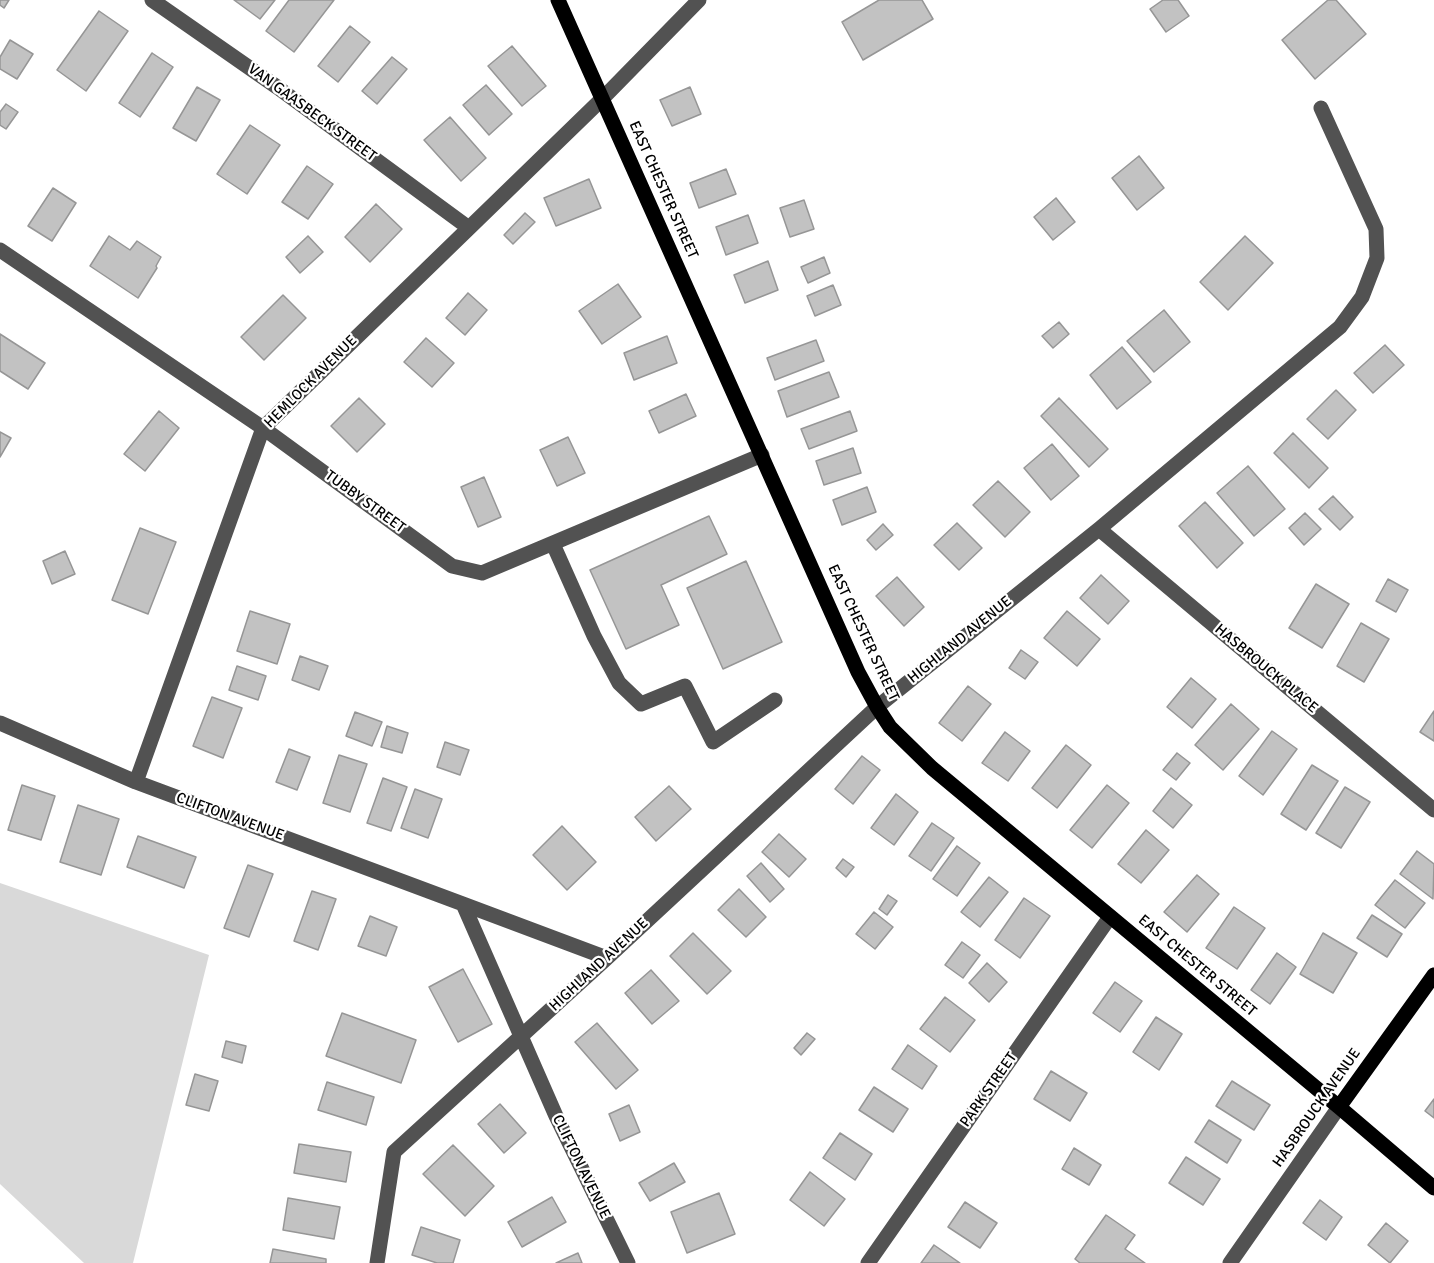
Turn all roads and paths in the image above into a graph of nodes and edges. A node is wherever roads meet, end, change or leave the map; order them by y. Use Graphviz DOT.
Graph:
graph roads {
  1 [pos="152,0"];
  2 [pos="558,0"];
  3 [pos="699,0"];
  4 [pos="602,99"];
  5 [pos="1321,108"];
  6 [pos="469,228"];
  7 [pos="0,250"];
  8 [pos="263,428"];
  9 [pos="762,455"];
  10 [pos="1099,529"];
  11 [pos="553,544"];
  12 [pos="775,700"];
  13 [pos="876,707"];
  14 [pos="1,728"];
  15 [pos="136,782"];
  16 [pos="1434,810"];
  17 [pos="464,904"];
  18 [pos="1110,917"];
  19 [pos="607,958"];
  20 [pos="1434,975"];
  21 [pos="521,1036"];
  22 [pos="1339,1107"];
  23 [pos="1434,1188"];
  24 [pos="377,1263"];
  25 [pos="628,1263"];
  26 [pos="868,1263"];
  27 [pos="1230,1263"];
  1 -- 6 [label="street, VAN GAASBECK STREET"];
  2 -- 4 [label="main road, EAST CHESTER STREET"];
  3 -- 4 [label="street, HEMLOCK AVENUE"];
  4 -- 6 [label="street, HEMLOCK AVENUE"];
  4 -- 9 [label="main road, EAST CHESTER STREET"];
  5 -- 10 [label="street, HIGHLAND AVENUE"];
  6 -- 8 [label="street, HEMLOCK AVENUE"];
  7 -- 8 [label="street, TUBBY STREET"];
  8 -- 11 [label="street, TUBBY STREET"];
  8 -- 15 [label="street, HEMLOCK AVENUE"];
  9 -- 11 [label="street, TUBBY STREET"];
  9 -- 13 [label="main road, EAST CHESTER STREET"];
  10 -- 13 [label="street, HIGHLAND AVENUE"];
  10 -- 16 [label="street, HASBROUCK PLACE"];
  11 -- 12 [label="street"];
  13 -- 18 [label="main road, EAST CHESTER STREET"];
  13 -- 19 [label="street, HIGHLAND AVENUE"];
  14 -- 15 [label="street, CLIFTON AVENUE"];
  15 -- 17 [label="street, CLIFTON AVENUE"];
  17 -- 19 [label="street, CLIFTON AVENUE"];
  17 -- 21 [label="street, CLIFTON AVENUE"];
  18 -- 22 [label="main road, EAST CHESTER STREET"];
  18 -- 26 [label="street, PARK STREET"];
  19 -- 21 [label="street, HIGHLAND AVENUE"];
  20 -- 22 [label="main road, HASBROUCK AVENUE"];
  21 -- 24 [label="street, HIGHLAND AVENUE"];
  21 -- 25 [label="street, CLIFTON AVENUE"];
  22 -- 23 [label="main road, EAST CHESTER STREET"];
  22 -- 27 [label="street, HASBROUCK AVENUE"];
}
